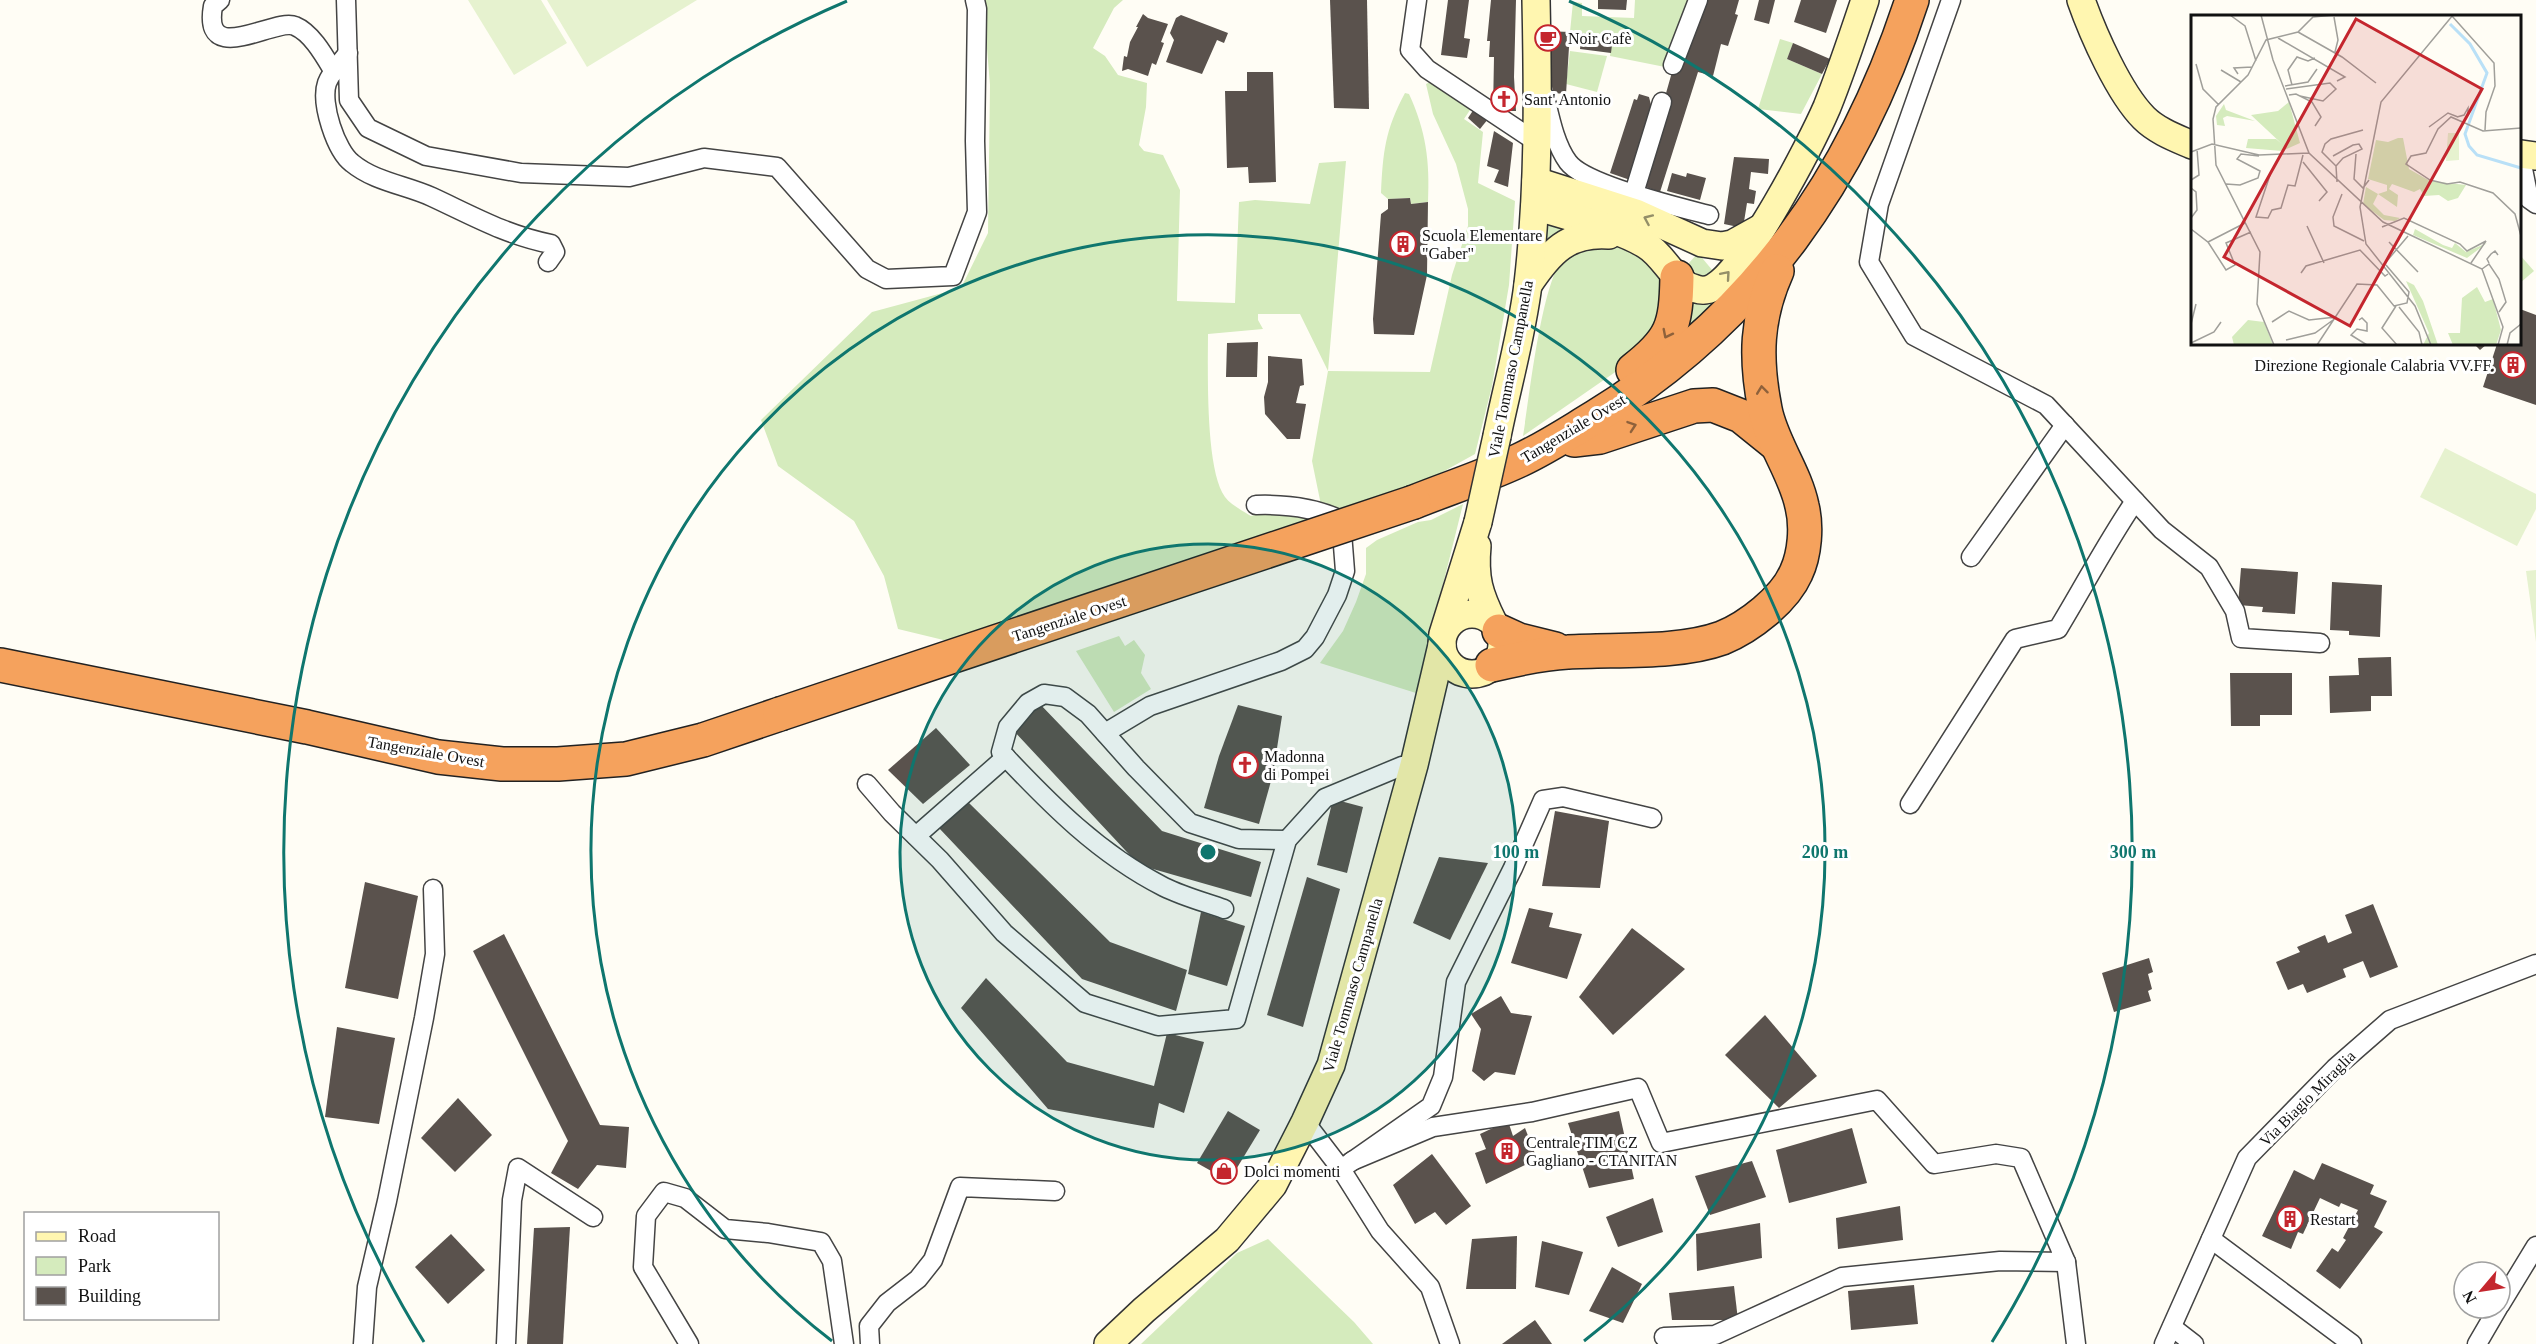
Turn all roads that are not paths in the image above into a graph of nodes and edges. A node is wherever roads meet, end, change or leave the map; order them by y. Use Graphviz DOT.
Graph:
graph roads {
  1 [pos="220,0"];
  2 [pos="346,0"];
  3 [pos="975,0"];
  4 [pos="1417,0"];
  5 [pos="1536,0"];
  6 [pos="1698,0"];
  7 [pos="1865,0"];
  8 [pos="1912,0"];
  9 [pos="1951,0"];
  10 [pos="2080,0"];
  11 [pos="348,52"];
  12 [pos="1537,63"];
  13 [pos="1673,65"];
  14 [pos="334,72"];
  15 [pos="1662,102"];
  16 [pos="1538,143"];
  17 [pos="2191,144"];
  18 [pos="2521,154"];
  19 [pos="2536,156"];
  20 [pos="2521,159"];
  21 [pos="1535,193"];
  22 [pos="1634,193"];
  23 [pos="1578,195"];
  24 [pos="2536,204"];
  25 [pos="1709,215"];
  26 [pos="1761,228"];
  27 [pos="1628,236"];
  28 [pos="1793,240"];
  29 [pos="1702,243"];
  30 [pos="548,262"];
  31 [pos="1677,277"];
  32 [pos="1528,286"];
  33 [pos="2065,425"];
  34 [pos="1554,442"];
  35 [pos="1779,446"];
  36 [pos="2135,501"];
  37 [pos="1256,505"];
  38 [pos="1478,522"];
  39 [pos="1971,557"];
  40 [pos="1496,626"];
  41 [pos="1442,640"];
  42 [pos="2320,643"];
  43 [pos="1565,652"];
  44 [pos="0,665"];
  45 [pos="1484,669"];
  46 [pos="1422,729"];
  47 [pos="1105,733"];
  48 [pos="1006,758"];
  49 [pos="1414,765"];
  50 [pos="867,784"];
  51 [pos="1910,804"];
  52 [pos="1652,818"];
  53 [pos="916,836"];
  54 [pos="1287,840"];
  55 [pos="434,889"];
  56 [pos="1224,909"];
  57 [pos="2536,964"];
  58 [pos="1305,1122"];
  59 [pos="1347,1165"];
  60 [pos="1055,1191"];
  61 [pos="593,1217"];
  62 [pos="2211,1239"];
  63 [pos="2536,1246"];
  64 [pos="2066,1262"];
  65 [pos="2512,1286"];
  66 [pos="2491,1320"];
  67 [pos="2172,1327"];
  68 [pos="1664,1337"];
  69 [pos="363,1344"];
  70 [pos="506,1344"];
  71 [pos="689,1344"];
  72 [pos="844,1344"];
  73 [pos="870,1344"];
  74 [pos="1108,1344"];
  75 [pos="1450,1344"];
  76 [pos="2076,1344"];
  77 [pos="2164,1344"];
  78 [pos="2194,1344"];
  79 [pos="2352,1344"];
  80 [pos="2477,1344"];
  1 -- 14 [label="street"];
  2 -- 11 [label="street"];
  3 -- 11 [label="street"];
  4 -- 16 [label="street"];
  5 -- 12 [label="street, Viale Tommaso Campanella"];
  6 -- 13 [label="street"];
  7 -- 26 [label="street"];
  8 -- 28 [label="highway, Tangenziale Ovest"];
  9 -- 33 [label="street"];
  10 -- 17 [label="street"];
  11 -- 14 [label="street"];
  12 -- 16 [label="street, Viale Tommaso Campanella"];
  12 -- 22 [label="street"];
  14 -- 30 [label="street"];
  15 -- 22 [label="street"];
  16 -- 21 [label="street, Viale Tommaso Campanella"];
  16 -- 23 [label="street"];
  18 -- 19 [label="street"];
  20 -- 24 [label="street"];
  21 -- 23 [label="street"];
  21 -- 27 [label="street"];
  21 -- 32 [label="street, Viale Tommaso Campanella"];
  22 -- 25 [label="street"];
  29 -- 23 [label="street, one-way"];
  26 -- 29 [label="street"];
  31 -- 26 [label="street, one-way"];
  27 -- 31 [label="street"];
  27 -- 32 [label="street"];
  28 -- 34 [label="highway, Tangenziale Ovest"];
  35 -- 28 [label="highway, one-way"];
  29 -- 31 [label="street"];
  31 -- 34 [label="highway, one-way"];
  32 -- 38 [label="street, Viale Tommaso Campanella, bridge"];
  33 -- 36 [label="street"];
  33 -- 39 [label="street"];
  34 -- 35 [label="highway, one-way"];
  34 -- 44 [label="highway, Tangenziale Ovest, bridge"];
  35 -- 43 [label="highway"];
  36 -- 42 [label="street"];
  36 -- 51 [label="street"];
  37 -- 47 [label="street"];
  38 -- 40 [label="street, Viale Tommaso Campanella"];
  38 -- 41 [label="street, Viale Tommaso Campanella"];
  40 -- 41 [label="street"];
  40 -- 43 [label="highway"];
  40 -- 45 [label="street"];
  41 -- 45 [label="street"];
  41 -- 46 [label="street, Viale Tommaso Campanella"];
  43 -- 45 [label="highway"];
  45 -- 46 [label="street, Viale Tommaso Campanella"];
  46 -- 49 [label="street, Viale Tommaso Campanella"];
  47 -- 48 [label="street"];
  47 -- 54 [label="street"];
  48 -- 53 [label="street"];
  48 -- 56 [label="street"];
  49 -- 54 [label="street"];
  49 -- 58 [label="street, Viale Tommaso Campanella"];
  50 -- 53 [label="street"];
  52 -- 59 [label="street"];
  53 -- 54 [label="street"];
  55 -- 69 [label="street"];
  57 -- 62 [label="street, Via Biagio Miraglia"];
  58 -- 59 [label="street"];
  58 -- 74 [label="street, Viale Tommaso Campanella"];
  59 -- 64 [label="street"];
  59 -- 75 [label="street"];
  60 -- 73 [label="street"];
  61 -- 70 [label="street"];
  62 -- 67 [label="street, Via Biagio Miraglia"];
  62 -- 79 [label="street"];
  63 -- 65 [label="street"];
  64 -- 68 [label="street"];
  64 -- 76 [label="street"];
  66 -- 80 [label="street"];
  67 -- 77 [label="street, Via Biagio Miraglia"];
  67 -- 78 [label="street"];
  71 -- 72 [label="street"];
}
